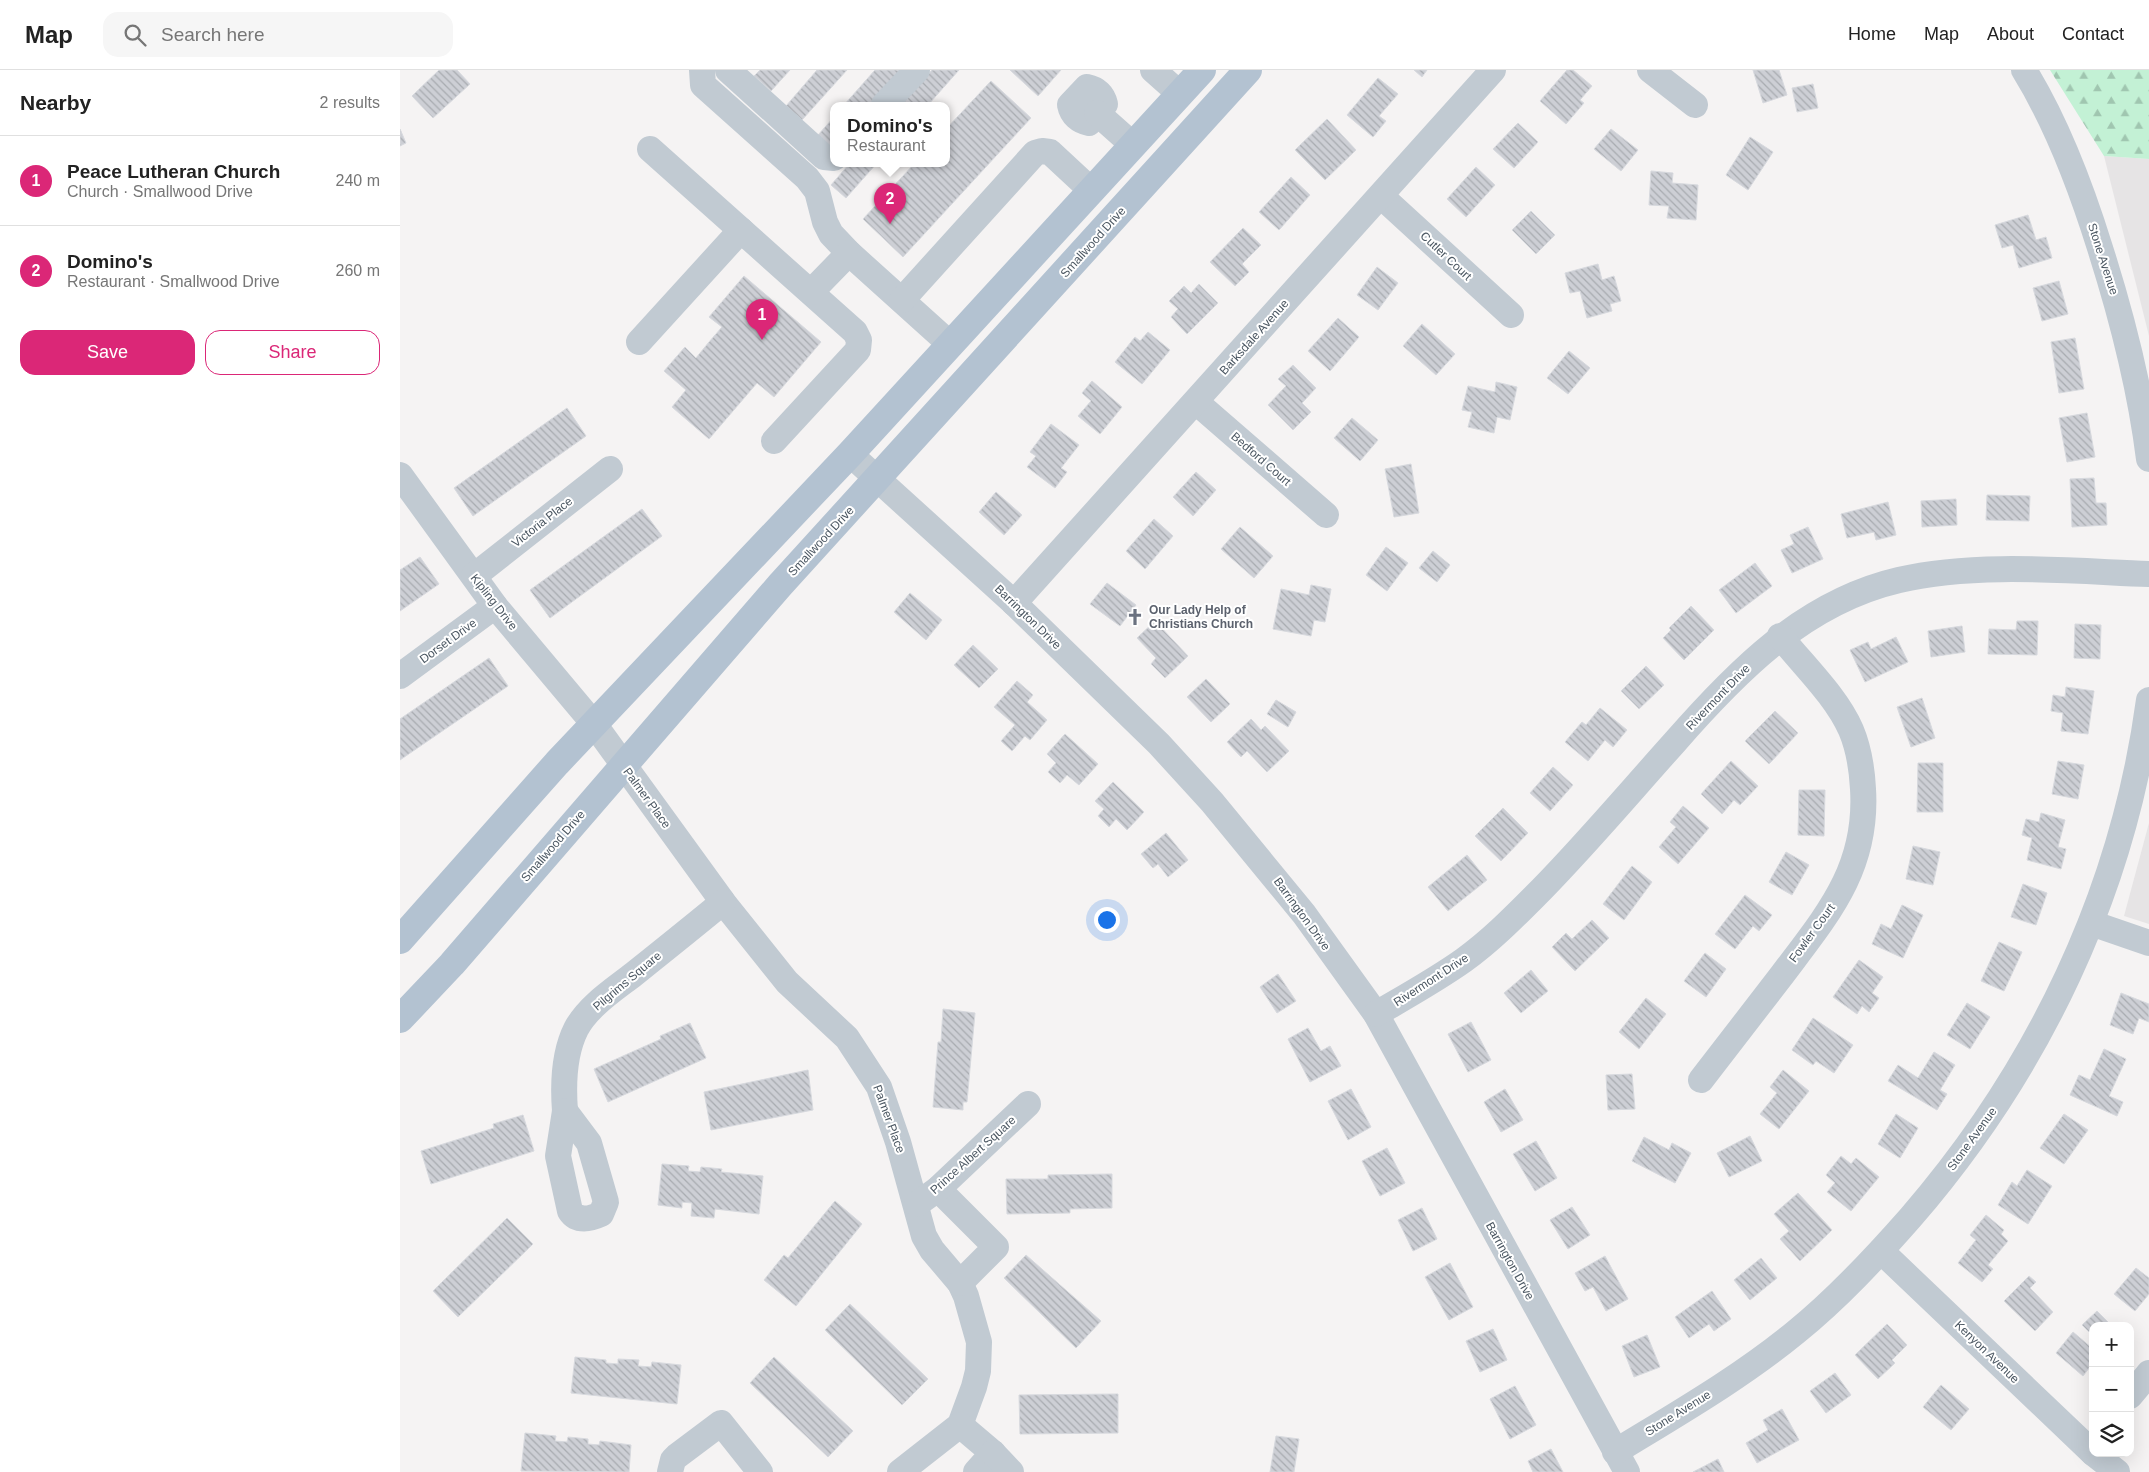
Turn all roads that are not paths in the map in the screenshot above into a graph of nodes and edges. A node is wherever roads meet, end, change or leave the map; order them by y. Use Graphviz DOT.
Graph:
graph roads {
  1 [pos="702,70"];
  2 [pos="728,70"];
  3 [pos="917,70"];
  4 [pos="1153,70"];
  5 [pos="1202,70"];
  6 [pos="1248,70"];
  7 [pos="1493,70"];
  8 [pos="1650,70"];
  9 [pos="2024,70"];
  10 [pos="1180,94"];
  11 [pos="887,102"];
  12 [pos="1695,105"];
  13 [pos="1097,113"];
  14 [pos="1133,145"];
  15 [pos="650,149"];
  16 [pos="830,158"];
  17 [pos="1092,191"];
  18 [pos="1382,196"];
  19 [pos="741,230"];
  20 [pos="849,253"];
  21 [pos="811,292"];
  22 [pos="902,300"];
  23 [pos="1511,315"];
  24 [pos="639,342"];
  25 [pos="950,344"];
  26 [pos="1196,402"];
  27 [pos="2146,416"];
  28 [pos="774,442"];
  29 [pos="850,454"];
  30 [pos="2149,459"];
  31 [pos="610,469"];
  32 [pos="400,474"];
  33 [pos="878,479"];
  34 [pos="1326,516"];
  35 [pos="2149,574"];
  36 [pos="474,576"];
  37 [pos="1014,603"];
  38 [pos="495,606"];
  39 [pos="1780,636"];
  40 [pos="400,676"];
  41 [pos="2149,700"];
  42 [pos="594,724"];
  43 [pos="2145,759"];
  44 [pos="623,765"];
  45 [pos="724,902"];
  46 [pos="2091,923"];
  47 [pos="400,940"];
  48 [pos="2149,943"];
  49 [pos="1376,1014"];
  50 [pos="400,1019"];
  51 [pos="1701,1080"];
  52 [pos="1028,1104"];
  53 [pos="566,1111"];
  54 [pos="938,1189"];
  55 [pos="916,1204"];
  56 [pos="1881,1252"];
  57 [pos="960,1283"];
  58 [pos="2149,1373"];
  59 [pos="2134,1391"];
  60 [pos="960,1425"];
  61 [pos="2089,1446"];
  62 [pos="2101,1457"];
  63 [pos="1621,1462"];
  64 [pos="984,1463"];
  65 [pos="670,1472"];
  66 [pos="759,1472"];
  67 [pos="900,1472"];
  68 [pos="1011,1472"];
  69 [pos="2117,1472"];
  1 -- 20 [label="street"];
  2 -- 16 [label="street"];
  3 -- 11 [label="street"];
  4 -- 10 [label="street"];
  5 -- 10 [label="main road"];
  6 -- 33 [label="main road, Smallwood Drive"];
  7 -- 18 [label="street, Barksdale Avenue"];
  8 -- 12 [label="street"];
  9 -- 27 [label="street, Stone Avenue"];
  10 -- 14 [label="main road"];
  13 -- 14 [label="street"];
  14 -- 17 [label="main road"];
  15 -- 19 [label="street"];
  17 -- 22 [label="street"];
  17 -- 25 [label="main road"];
  18 -- 23 [label="street, Cutler Court"];
  18 -- 26 [label="street, Barksdale Avenue"];
  19 -- 21 [label="street"];
  19 -- 24 [label="street"];
  20 -- 21 [label="street"];
  20 -- 22 [label="street"];
  21 -- 28 [label="street"];
  22 -- 25 [label="street"];
  25 -- 29 [label="main road"];
  26 -- 34 [label="street, Bedford Court"];
  26 -- 37 [label="street, Barksdale Avenue"];
  27 -- 30 [label="street, Stone Avenue"];
  29 -- 33 [label="street, Barrington Drive"];
  29 -- 42 [label="main road"];
  31 -- 36 [label="street, Victoria Place"];
  32 -- 36 [label="street, Kipling Drive"];
  33 -- 37 [label="street, Barrington Drive"];
  33 -- 44 [label="main road, Smallwood Drive"];
  35 -- 39 [label="street, Rivermont Drive"];
  36 -- 38 [label="street, Kipling Drive"];
  37 -- 49 [label="street, Barrington Drive"];
  38 -- 40 [label="street, Dorset Drive"];
  38 -- 42 [label="street, Kipling Drive"];
  39 -- 49 [label="street, Rivermont Drive"];
  39 -- 51 [label="street, Fowler Court"];
  41 -- 43 [label="street, Stone Avenue"];
  42 -- 44 [label="street, Palmer Place"];
  42 -- 47 [label="main road"];
  43 -- 46 [label="street, Stone Avenue"];
  44 -- 45 [label="street, Palmer Place"];
  44 -- 50 [label="main road, Smallwood Drive"];
  45 -- 53 [label="street, Pilgrims Square"];
  45 -- 55 [label="street, Palmer Place"];
  46 -- 48 [label="street"];
  46 -- 56 [label="street, Stone Avenue"];
  49 -- 63 [label="street, Barrington Drive"];
  52 -- 54 [label="street, Prince Albert Square"];
  54 -- 55 [label="street, Prince Albert Square"];
  54 -- 57 [label="street"];
  55 -- 57 [label="street, Palmer Place"];
  56 -- 61 [label="street, Kenyon Avenue"];
  56 -- 63 [label="street, Stone Avenue"];
  57 -- 60 [label="street, Palmer Place"];
  58 -- 59 [label="street"];
  60 -- 64 [label="street"];
  60 -- 67 [label="street"];
  62 -- 69 [label="street, Kenyon Avenue"];
  64 -- 68 [label="street"];
  65 -- 66 [label="street"];
}
